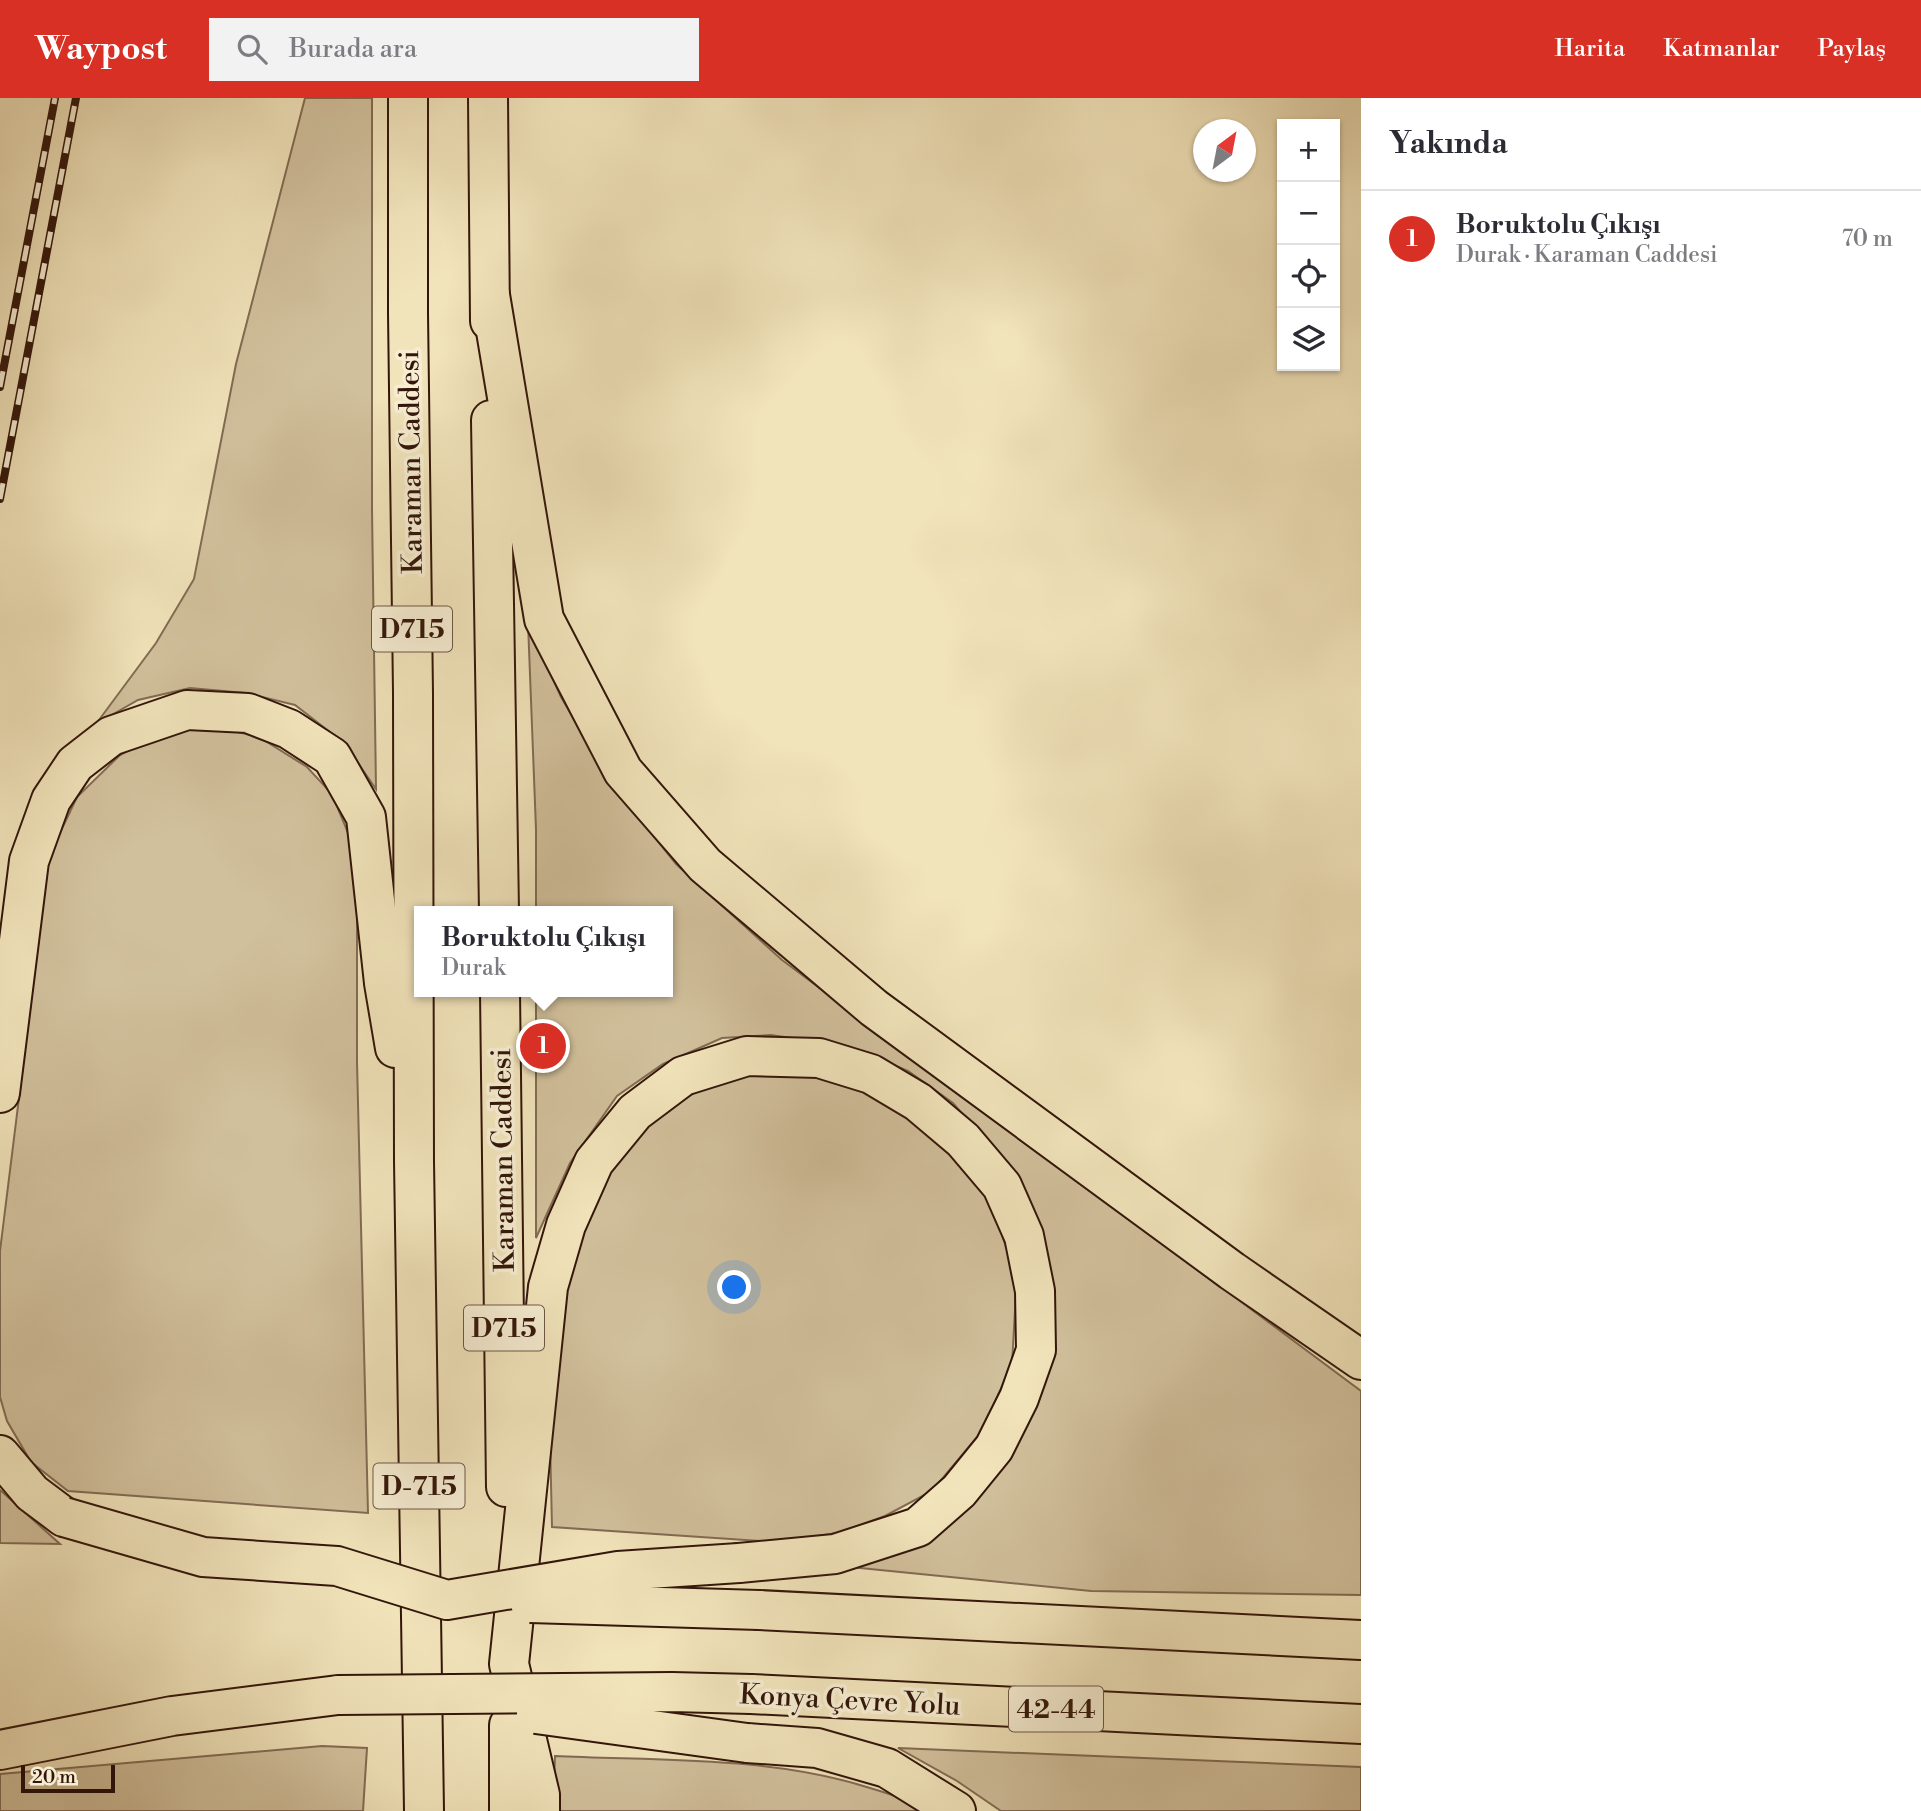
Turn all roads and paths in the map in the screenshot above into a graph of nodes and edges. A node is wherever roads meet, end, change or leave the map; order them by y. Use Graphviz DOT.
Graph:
graph roads {
  1 [pos="408,98"];
  2 [pos="488,98"];
  3 [pos="489,295"];
  4 [pos="499,906"];
  5 [pos="500,997"];
  6 [pos="0,1093"];
  7 [pos="414,1161"];
  8 [pos="1361,1360"];
  9 [pos="0,1455"];
  10 [pos="447,1600"];
  11 [pos="422,1639"];
  12 [pos="1361,1640"];
  13 [pos="509,1664"];
  14 [pos="338,1695"];
  15 [pos="1361,1724"];
  16 [pos="0,1750"];
  17 [pos="401,1811"];
  18 [pos="424,1811"];
  19 [pos="509,1811"];
  20 [pos="540,1811"];
  21 [pos="956,1811"];
  1 -- 7 [label="highway, Karaman Caddesi / D715"];
  2 -- 3 [label="highway, D715"];
  3 -- 4 [label="highway, D715"];
  3 -- 8 [label="highway"];
  5 -- 13 [label="highway, Karaman Caddesi / D715"];
  6 -- 7 [label="highway"];
  7 -- 11 [label="highway, D-715"];
  9 -- 10 [label="highway, bridge"];
  10 -- 12 [label="highway, bridge"];
  10 -- 13 [label="highway, bridge"];
  11 -- 17 [label="highway"];
  11 -- 18 [label="highway, D-715"];
  13 -- 19 [label="highway, D715"];
  13 -- 20 [label="highway"];
  14 -- 15 [label="highway, Konya Çevre Yolu / 42-44, bridge"];
  14 -- 16 [label="highway"];
  14 -- 21 [label="highway, bridge"];
}
